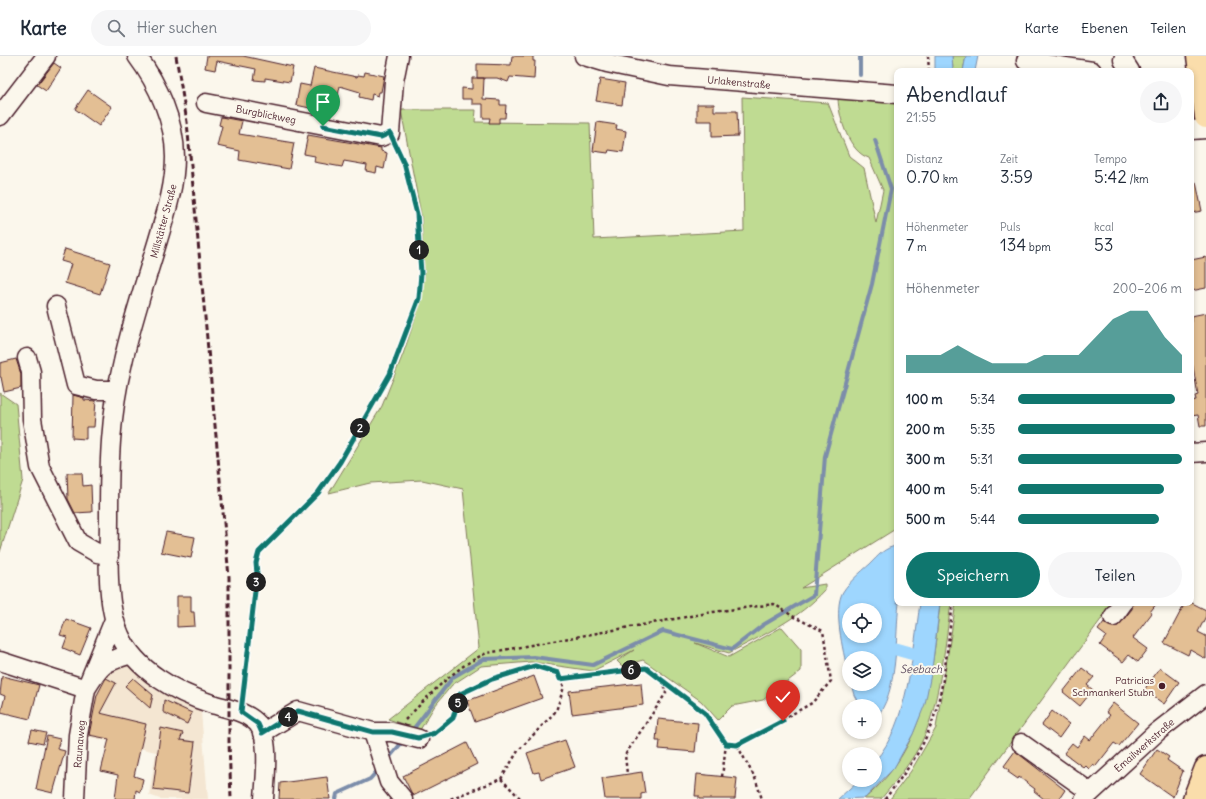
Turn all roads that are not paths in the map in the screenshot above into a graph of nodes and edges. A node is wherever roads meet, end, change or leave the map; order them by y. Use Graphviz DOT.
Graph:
graph roads {
  1 [pos="46,56"];
  2 [pos="137,56"];
  3 [pos="399,56"];
  4 [pos="584,56"];
  5 [pos="1026,61"];
  6 [pos="1201,63"];
  7 [pos="1072,68"];
  8 [pos="894,94"];
  9 [pos="206,103"];
  10 [pos="0,116"];
  11 [pos="1206,117"];
  12 [pos="1206,129"];
  13 [pos="1194,130"];
  14 [pos="56,306"];
  15 [pos="27,358"];
  16 [pos="118,390"];
  17 [pos="1206,452"];
  18 [pos="1194,453"];
  19 [pos="109,555"];
  20 [pos="114,620"];
  21 [pos="131,654"];
  22 [pos="0,661"];
  23 [pos="86,689"];
  24 [pos="1206,694"];
  25 [pos="262,733"];
  26 [pos="418,738"];
  27 [pos="375,740"];
  28 [pos="1021,743"];
  29 [pos="1206,768"];
  30 [pos="1087,796"];
  31 [pos="75,799"];
  32 [pos="264,799"];
  33 [pos="403,799"];
  34 [pos="1194,799"];
  1 -- 10 [label="street"];
  2 -- 16 [label="street, Millstätter Straße"];
  3 -- 9 [label="street, Burgblickweg"];
  4 -- 8 [label="street, Urlakenstraße"];
  5 -- 7 [label="street"];
  6 -- 11 [label="main road"];
  12 -- 13 [label="street"];
  14 -- 16 [label="street"];
  15 -- 19 [label="street"];
  16 -- 19 [label="street, Millstätter Straße"];
  17 -- 18 [label="street"];
  19 -- 20 [label="street, Millstätter Straße"];
  20 -- 21 [label="street, Millstätter Straße"];
  20 -- 23 [label="street, Raunaweg"];
  21 -- 23 [label="street, Raunaweg"];
  21 -- 25 [label="street, Millstätter Straße"];
  22 -- 23 [label="street"];
  23 -- 31 [label="street, Raunaweg"];
  24 -- 30 [label="street, Emailwerkstraße"];
  25 -- 27 [label="street"];
  25 -- 32 [label="street"];
  26 -- 27 [label="street"];
  27 -- 33 [label="street"];
  28 -- 30 [label="street"];
  29 -- 34 [label="main road"];
}
